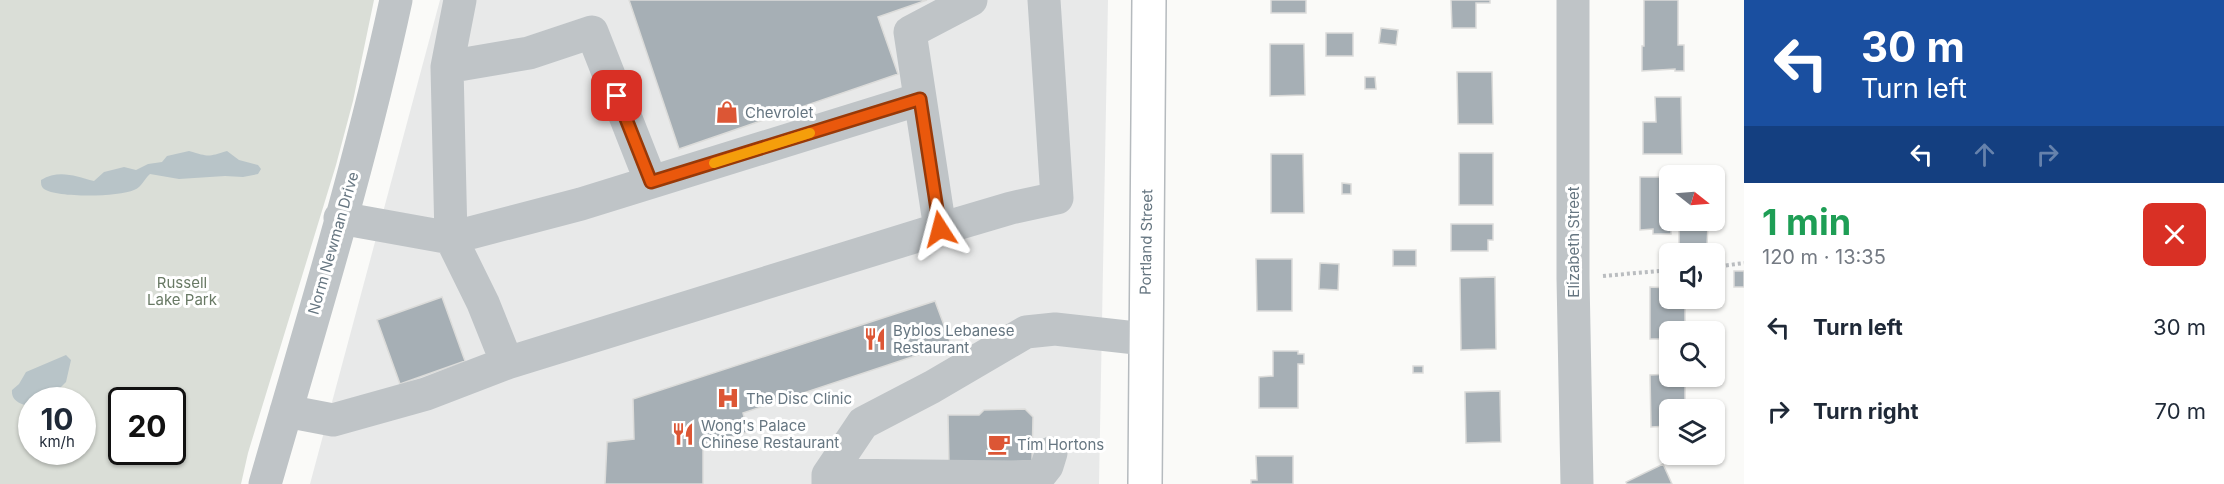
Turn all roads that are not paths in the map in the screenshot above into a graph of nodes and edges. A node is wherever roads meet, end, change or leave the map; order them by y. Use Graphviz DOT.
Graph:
graph roads {
  1 [pos="396,0"];
  2 [pos="460,0"];
  3 [pos="971,0"];
  4 [pos="1044,0"];
  5 [pos="1149,0"];
  6 [pos="1573,0"];
  7 [pos="447,67"];
  8 [pos="920,99"];
  9 [pos="651,182"];
  10 [pos="340,218"];
  11 [pos="940,229"];
  12 [pos="452,238"];
  13 [pos="1145,339"];
  14 [pos="507,363"];
  15 [pos="286,411"];
  16 [pos="1051,453"];
  17 [pos="828,479"];
  18 [pos="265,484"];
  19 [pos="1145,484"];
  20 [pos="1577,484"];
  1 -- 10 [label="street, Norm Newman Drive"];
  2 -- 7 [label="street"];
  3 -- 8 [label="street"];
  4 -- 11 [label="street"];
  5 -- 13 [label="main road, Portland Street"];
  6 -- 20 [label="street, Elizabeth Street"];
  7 -- 9 [label="street"];
  7 -- 12 [label="street"];
  8 -- 9 [label="street"];
  8 -- 11 [label="street"];
  9 -- 12 [label="street"];
  10 -- 12 [label="street"];
  10 -- 15 [label="street, Norm Newman Drive"];
  11 -- 14 [label="street"];
  12 -- 14 [label="street"];
  13 -- 17 [label="street"];
  13 -- 19 [label="main road, Portland Street"];
  14 -- 15 [label="street"];
  15 -- 18 [label="street, Norm Newman Drive"];
  16 -- 17 [label="street"];
}
